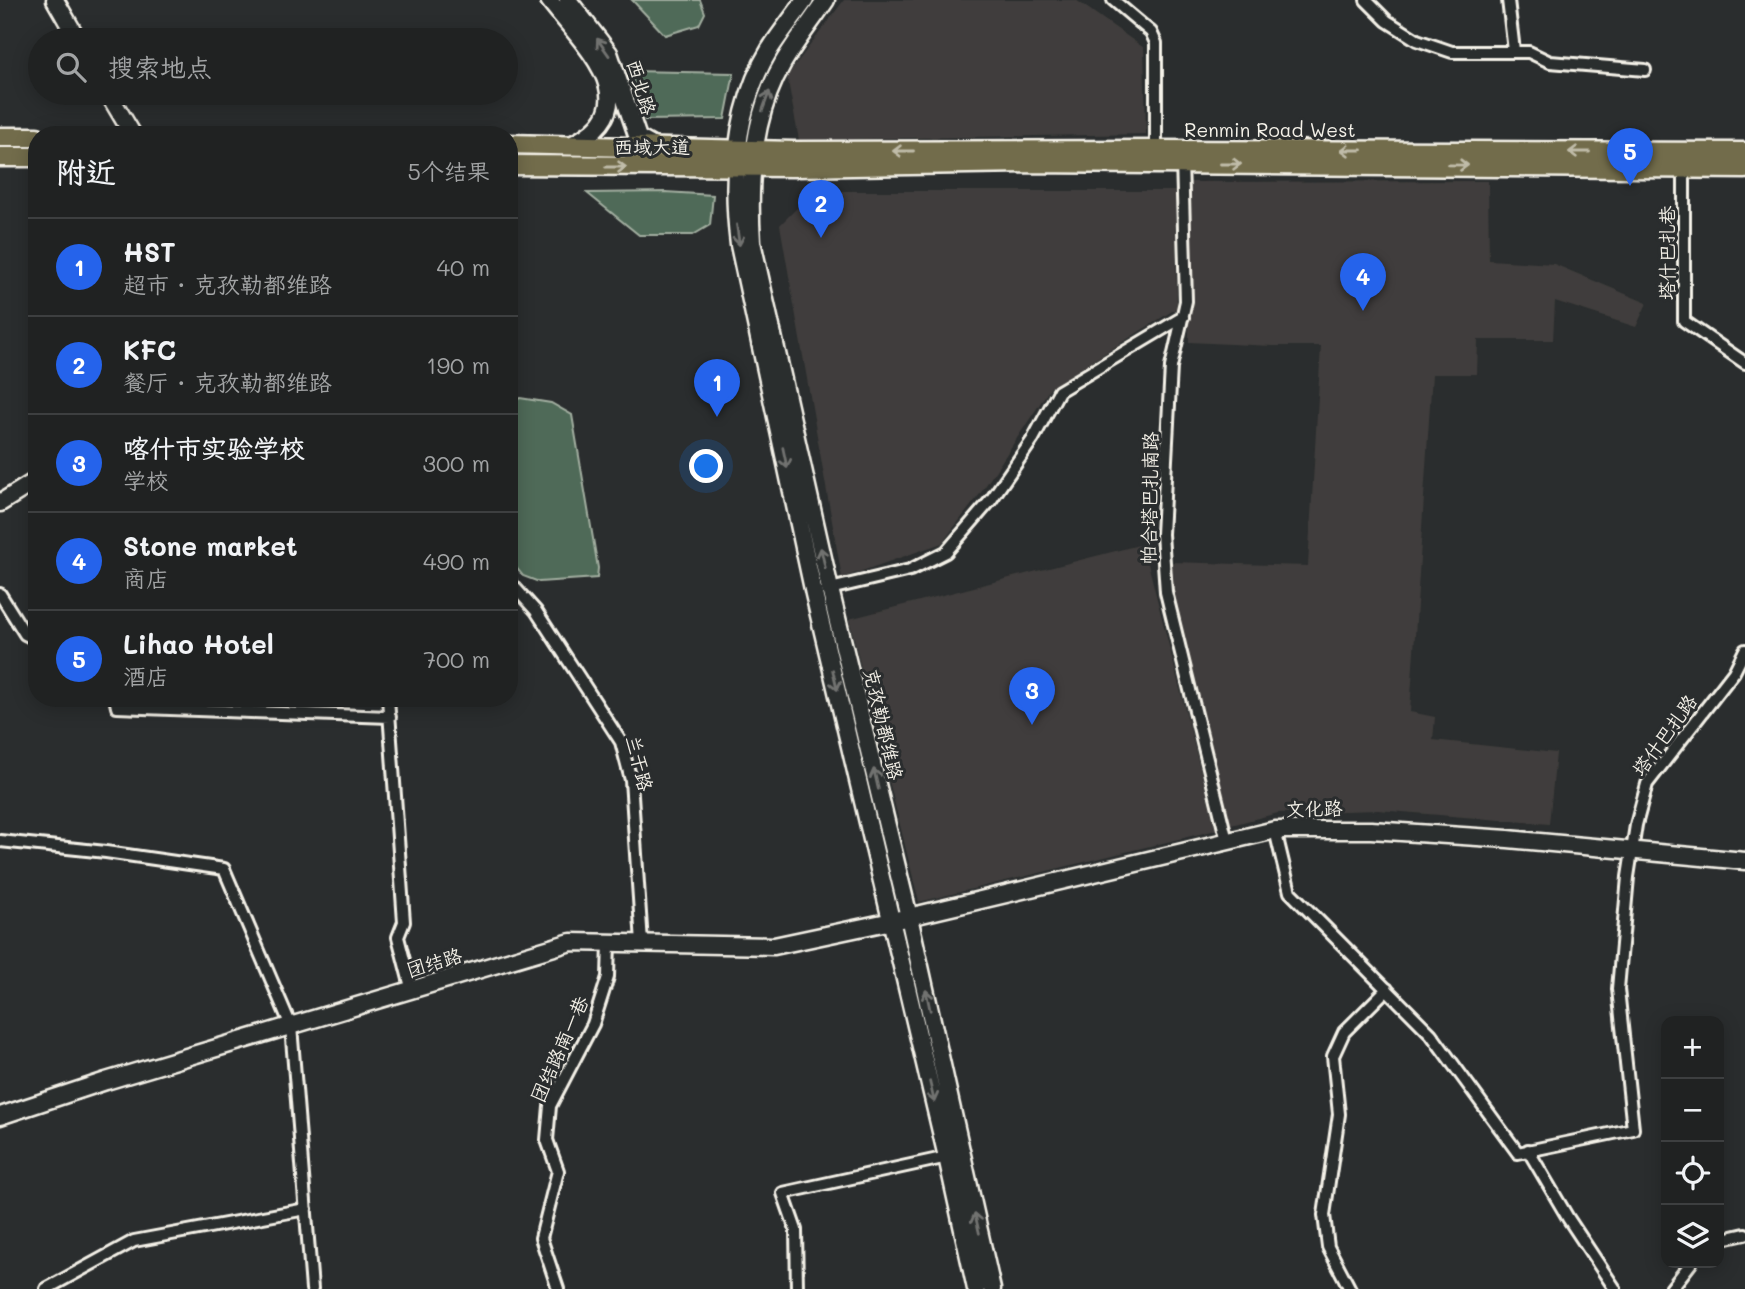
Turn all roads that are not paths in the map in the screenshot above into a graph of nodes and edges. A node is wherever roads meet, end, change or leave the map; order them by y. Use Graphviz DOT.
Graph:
graph roads {
  1 [pos="55,0"];
  2 [pos="549,0"];
  3 [pos="568,0"];
  4 [pos="805,0"];
  5 [pos="826,0"];
  6 [pos="1113,0"];
  7 [pos="1366,0"];
  8 [pos="1508,0"];
  9 [pos="71,28"];
  10 [pos="1514,51"];
  11 [pos="1645,70"];
  12 [pos="115,105"];
  13 [pos="128,126"];
  14 [pos="0,137"];
  15 [pos="28,137"];
  16 [pos="518,144"];
  17 [pos="571,145"];
  18 [pos="654,147"];
  19 [pos="1745,152"];
  20 [pos="0,157"];
  21 [pos="28,157"];
  22 [pos="1156,157"];
  23 [pos="1182,157"];
  24 [pos="745,158"];
  25 [pos="794,159"];
  26 [pos="1684,160"];
  27 [pos="518,165"];
  28 [pos="1745,169"];
  29 [pos="1182,317"];
  30 [pos="1745,363"];
  31 [pos="28,486"];
  32 [pos="0,503"];
  33 [pos="830,589"];
  34 [pos="518,591"];
  35 [pos="0,594"];
  36 [pos="28,636"];
  37 [pos="1745,650"];
  38 [pos="117,707"];
  39 [pos="389,707"];
  40 [pos="390,717"];
  41 [pos="1275,830"];
  42 [pos="0,841"];
  43 [pos="1227,841"];
  44 [pos="1632,850"];
  45 [pos="1745,860"];
  46 [pos="909,917"];
  47 [pos="892,921"];
  48 [pos="609,942"];
  49 [pos="642,943"];
  50 [pos="1387,989"];
  51 [pos="412,990"];
  52 [pos="290,1026"];
  53 [pos="0,1116"];
  54 [pos="1528,1150"];
  55 [pos="954,1155"];
  56 [pos="306,1209"];
  57 [pos="1745,1234"];
  58 [pos="1724,1239"];
  59 [pos="1686,1268"];
  60 [pos="46,1289"];
  61 [pos="312,1289"];
  62 [pos="558,1289"];
  63 [pos="797,1289"];
  64 [pos="976,1289"];
  65 [pos="992,1289"];
  66 [pos="1350,1289"];
  67 [pos="1615,1289"];
  68 [pos="1671,1289"];
  1 -- 9 [label="main road"];
  2 -- 17 [label="main road, 西北路"];
  18 -- 3 [label="main road, 西北路, one-way"];
  4 -- 24 [label="main road"];
  24 -- 5 [label="main road, one-way"];
  6 -- 22 [label="street"];
  7 -- 10 [label="street"];
  8 -- 10 [label="street"];
  10 -- 11 [label="street"];
  12 -- 13 [label="main road"];
  14 -- 15 [label="main road"];
  16 -- 17 [label="main road, 西域大道"];
  17 -- 18 [label="main road, 西域大道"];
  18 -- 24 [label="main road, 西域大道"];
  19 -- 26 [label="main road, Renmin Road West"];
  20 -- 21 [label="main road"];
  22 -- 23 [label="main road, Renmin Road West"];
  22 -- 25 [label="main road, Renmin Road West"];
  23 -- 26 [label="main road, Renmin Road West"];
  23 -- 29 [label="street, 帕合塔巴扎南路"];
  24 -- 25 [label="main road, 西域大道"];
  27 -- 24 [label="main road, 西域大道, one-way"];
  33 -- 24 [label="main road, 克孜勒都维路, one-way"];
  24 -- 47 [label="main road, 克孜勒都维路, one-way"];
  26 -- 28 [label="main road, Renmin Road West"];
  26 -- 30 [label="street, 塔什巴扎巷"];
  29 -- 33 [label="street"];
  29 -- 43 [label="street, 帕合塔巴扎南路"];
  31 -- 32 [label="main road"];
  46 -- 33 [label="main road, 克孜勒都维路, one-way"];
  34 -- 49 [label="street, 兰干路"];
  35 -- 36 [label="street"];
  37 -- 44 [label="street, 塔什巴扎路"];
  38 -- 40 [label="street"];
  39 -- 40 [label="street"];
  40 -- 51 [label="street"];
  41 -- 43 [label="main road, 文化路"];
  41 -- 44 [label="main road, 文化路"];
  41 -- 50 [label="street"];
  42 -- 52 [label="street"];
  43 -- 46 [label="main road, 文化路"];
  44 -- 45 [label="main road, 文化路"];
  44 -- 54 [label="street, 塔什巴扎路"];
  46 -- 47 [label="main road, 文化路"];
  55 -- 46 [label="main road, 克孜勒都维路, one-way"];
  47 -- 49 [label="main road, 团结路"];
  47 -- 55 [label="main road, 克孜勒都维路, one-way"];
  48 -- 49 [label="main road, 团结路"];
  48 -- 51 [label="main road, 团结路"];
  48 -- 62 [label="street, 团结路南一巷"];
  50 -- 54 [label="street"];
  50 -- 66 [label="street"];
  51 -- 52 [label="main road, 团结路"];
  52 -- 53 [label="main road, 团结路"];
  52 -- 56 [label="street"];
  54 -- 67 [label="street"];
  55 -- 63 [label="street"];
  55 -- 64 [label="main road, 克孜勒都维路"];
  65 -- 55 [label="main road, 克孜勒都维路, one-way"];
  56 -- 60 [label="street"];
  56 -- 61 [label="street"];
  57 -- 58 [label="street"];
  59 -- 68 [label="street"];
}
